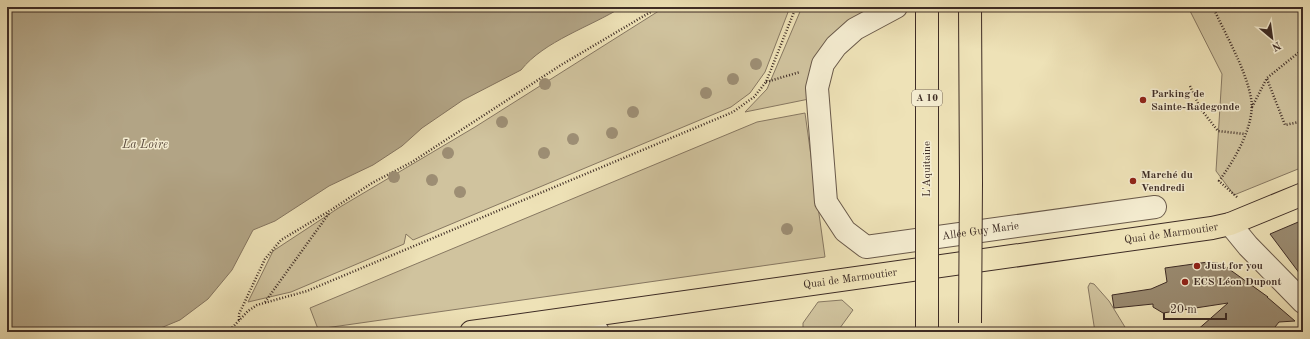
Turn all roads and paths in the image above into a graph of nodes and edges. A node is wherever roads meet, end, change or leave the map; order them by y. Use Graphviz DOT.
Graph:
graph roads {
  1 [pos="659,7"];
  2 [pos="796,7"];
  3 [pos="896,7"];
  4 [pos="927,7"];
  5 [pos="970,7"];
  6 [pos="1213,7"];
  7 [pos="1303,49"];
  8 [pos="823,64"];
  9 [pos="1267,78"];
  10 [pos="766,82"];
  11 [pos="1190,86"];
  12 [pos="1251,107"];
  13 [pos="1299,122"];
  14 [pos="1245,134"];
  15 [pos="1303,194"];
  16 [pos="1154,207"];
  17 [pos="331,210"];
  18 [pos="1230,224"];
  19 [pos="265,302"];
  20 [pos="1303,302"];
  21 [pos="239,320"];
  22 [pos="592,324"];
  23 [pos="535,328"];
  24 [pos="970,328"];
  25 [pos="927,331"];
  26 [pos="228,332"];
  27 [pos="471,332"];
  1 -- 17 [label="path"];
  2 -- 10 [label="path"];
  3 -- 8 [label="street"];
  4 -- 25 [label="main road, L'Aquitaine / A 10, bridge"];
  5 -- 24 [label="main road, bridge"];
  6 -- 12 [label="path"];
  7 -- 9 [label="path"];
  8 -- 10 [label="path"];
  8 -- 16 [label="street, Allée Guy Marie"];
  9 -- 12 [label="path"];
  9 -- 13 [label="path"];
  10 -- 19 [label="path"];
  11 -- 14 [label="path"];
  12 -- 14 [label="path"];
  14 -- 18 [label="path"];
  15 -- 18 [label="main road, Quai de Marmoutier"];
  17 -- 19 [label="path"];
  17 -- 21 [label="path"];
  18 -- 20 [label="street"];
  18 -- 22 [label="main road, Quai de Marmoutier"];
  19 -- 21 [label="path"];
  21 -- 26 [label="path"];
  22 -- 23 [label="main road, Quai de Marmoutier"];
  23 -- 27 [label="main road, Quai de Marmoutier"];
}
